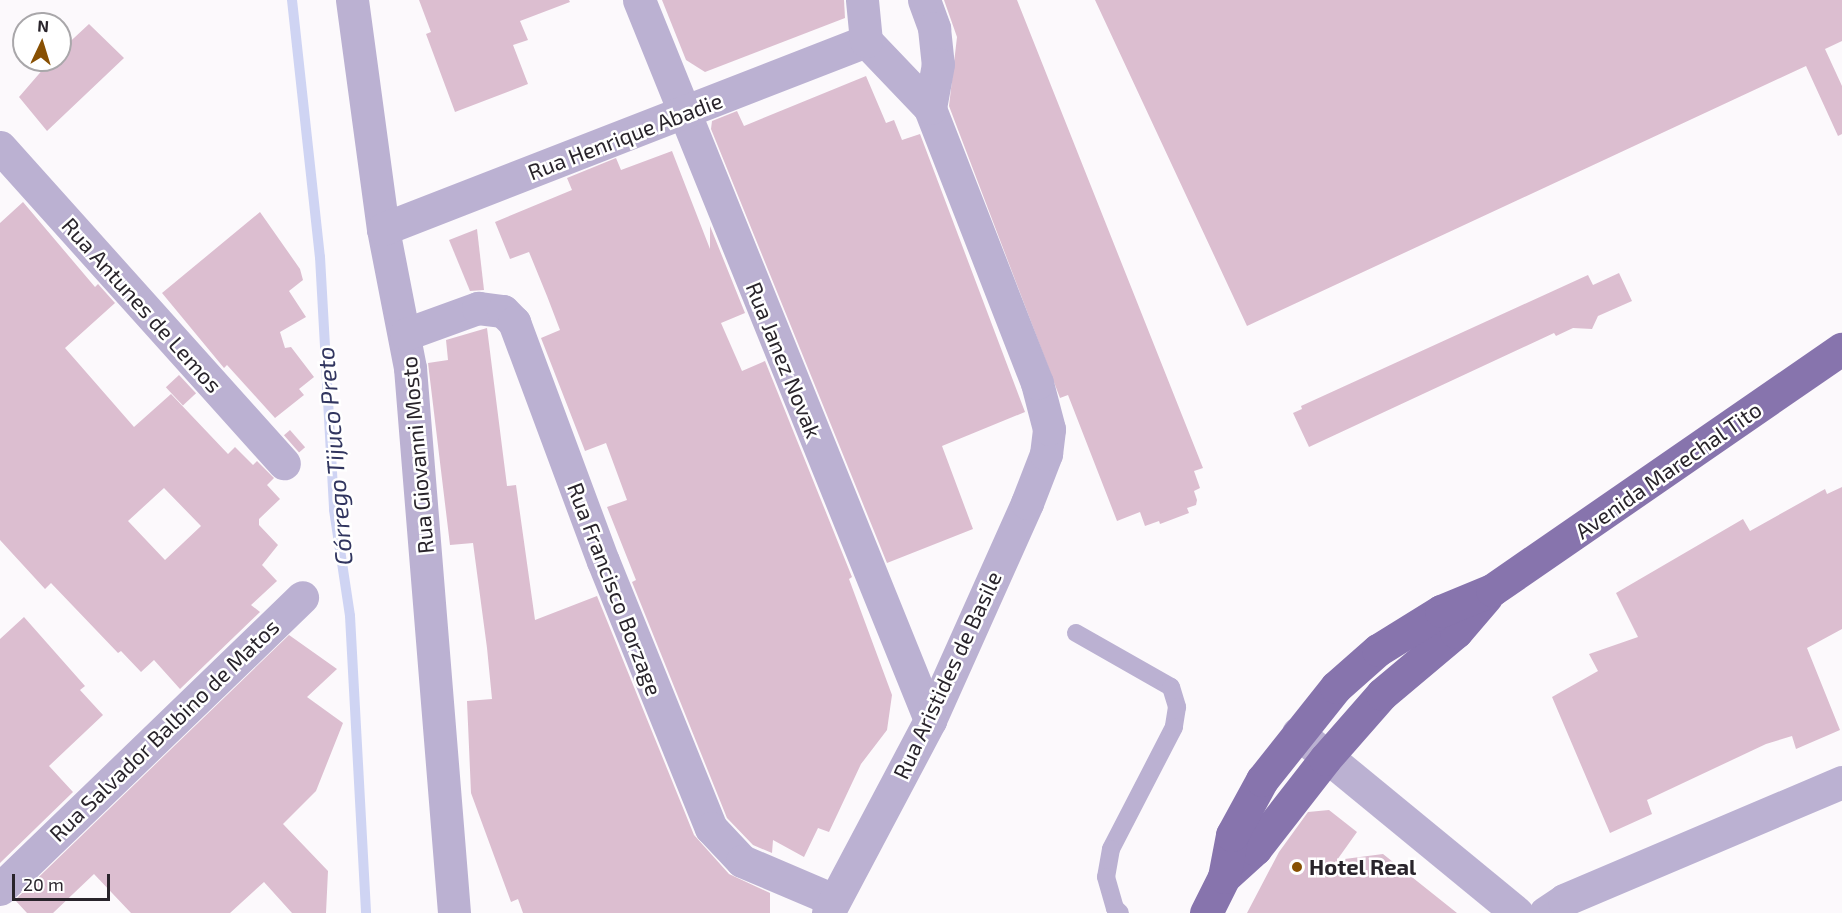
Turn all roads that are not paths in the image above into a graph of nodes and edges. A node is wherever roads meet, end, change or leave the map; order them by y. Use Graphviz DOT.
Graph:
graph roads {
  1 [pos="352,0"];
  2 [pos="639,0"];
  3 [pos="862,0"];
  4 [pos="924,0"];
  5 [pos="866,41"];
  6 [pos="930,108"];
  7 [pos="685,114"];
  8 [pos="3,155"];
  9 [pos="383,229"];
  10 [pos="406,334"];
  11 [pos="1842,349"];
  12 [pos="284,463"];
  13 [pos="1492,590"];
  14 [pos="302,597"];
  15 [pos="1076,633"];
  16 [pos="930,720"];
  17 [pos="1298,733"];
  18 [pos="1325,759"];
  19 [pos="1838,791"];
  20 [pos="1224,877"];
  21 [pos="0,888"];
  22 [pos="831,907"];
  23 [pos="454,913"];
  24 [pos="1120,913"];
  25 [pos="1206,913"];
  26 [pos="1517,913"];
  27 [pos="1545,913"];
  1 -- 9 [label="street, Rua Giovanni Mosto"];
  2 -- 7 [label="street, Rua Janez Novak"];
  3 -- 5 [label="street"];
  4 -- 6 [label="street"];
  5 -- 6 [label="street"];
  5 -- 7 [label="street, Rua Henrique Abadie"];
  6 -- 16 [label="street, Rua Aristides de Basile"];
  7 -- 9 [label="street, Rua Henrique Abadie"];
  7 -- 16 [label="street, Rua Janez Novak"];
  8 -- 12 [label="street, Rua Antunes de Lemos"];
  9 -- 10 [label="street, Rua Giovanni Mosto"];
  10 -- 22 [label="street, Rua Francisco Borzage"];
  10 -- 23 [label="street, Rua Giovanni Mosto"];
  11 -- 13 [label="main road, Avenida Marechal Tito"];
  13 -- 17 [label="main road, Avenida Marechal Tito"];
  13 -- 18 [label="main road, Avenida Marechal Tito"];
  14 -- 21 [label="street, Rua Salvador Balbino de Matos"];
  15 -- 24 [label="lane"];
  16 -- 22 [label="street, Rua Aristides de Basile"];
  17 -- 18 [label="street"];
  17 -- 20 [label="main road, Avenida Marechal Tito"];
  18 -- 20 [label="main road, Avenida Marechal Tito"];
  18 -- 26 [label="street"];
  19 -- 27 [label="street"];
  20 -- 25 [label="main road, Avenida Marechal Tito"];
}
